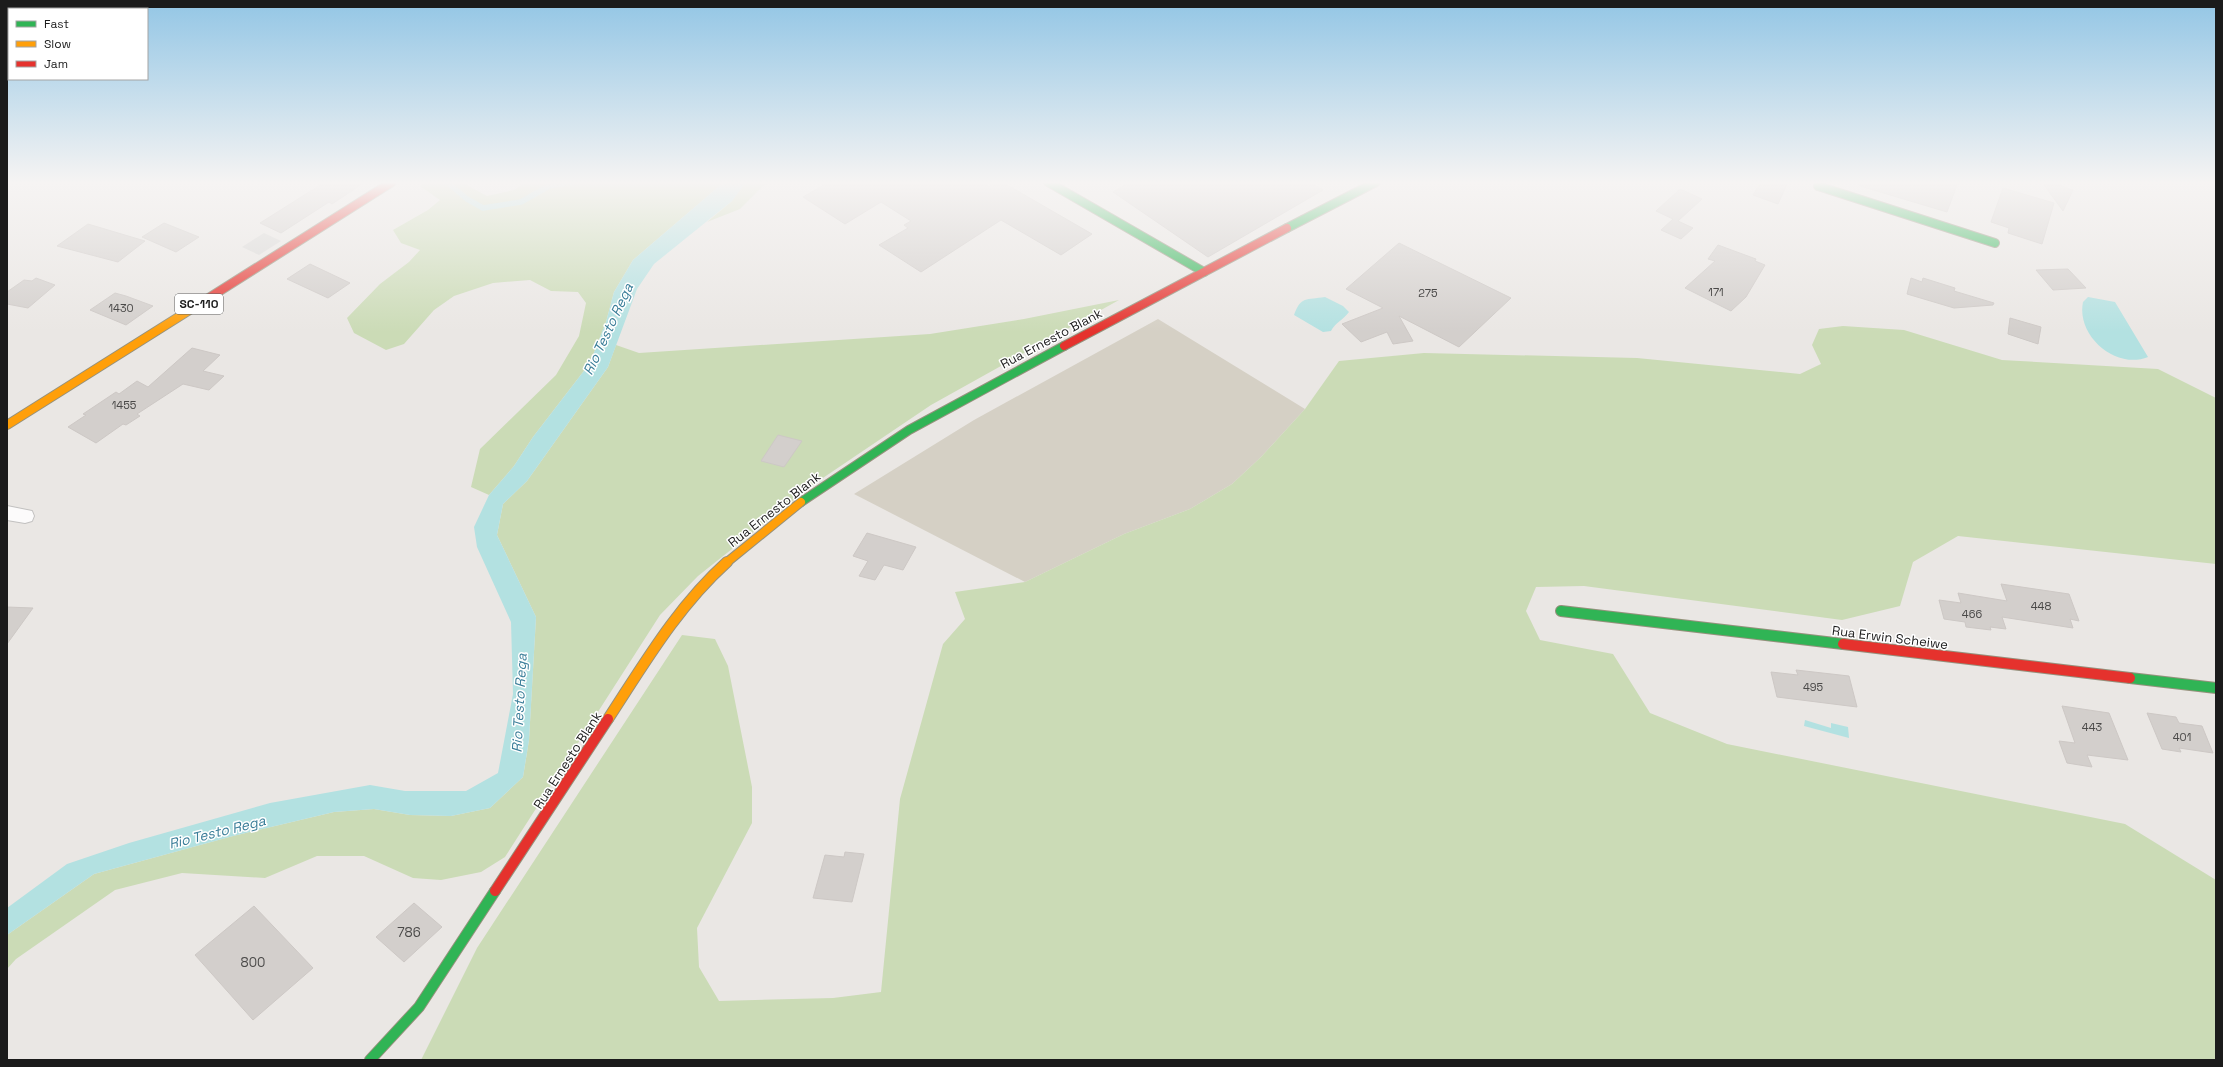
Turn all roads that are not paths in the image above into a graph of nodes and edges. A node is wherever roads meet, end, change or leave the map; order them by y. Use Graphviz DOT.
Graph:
graph roads {
  1 [pos="313,232"];
  2 [pos="1134,232"];
  3 [pos="1281,232"];
  4 [pos="1960,232"];
  5 [pos="1995,243"];
  6 [pos="1204,272"];
  7 [pos="7,426"];
  8 [pos="7,513"];
  9 [pos="25,516"];
  10 [pos="1561,611"];
  11 [pos="2216,688"];
  12 [pos="370,1060"];
  1 -- 7 [label="street, SC-110"];
  2 -- 6 [label="street"];
  3 -- 6 [label="street, Rua Ernesto Blank"];
  4 -- 5 [label="street"];
  6 -- 12 [label="street, Rua Ernesto Blank"];
  8 -- 9 [label="street"];
  10 -- 11 [label="street, Rua Erwin Scheiwe"];
}
